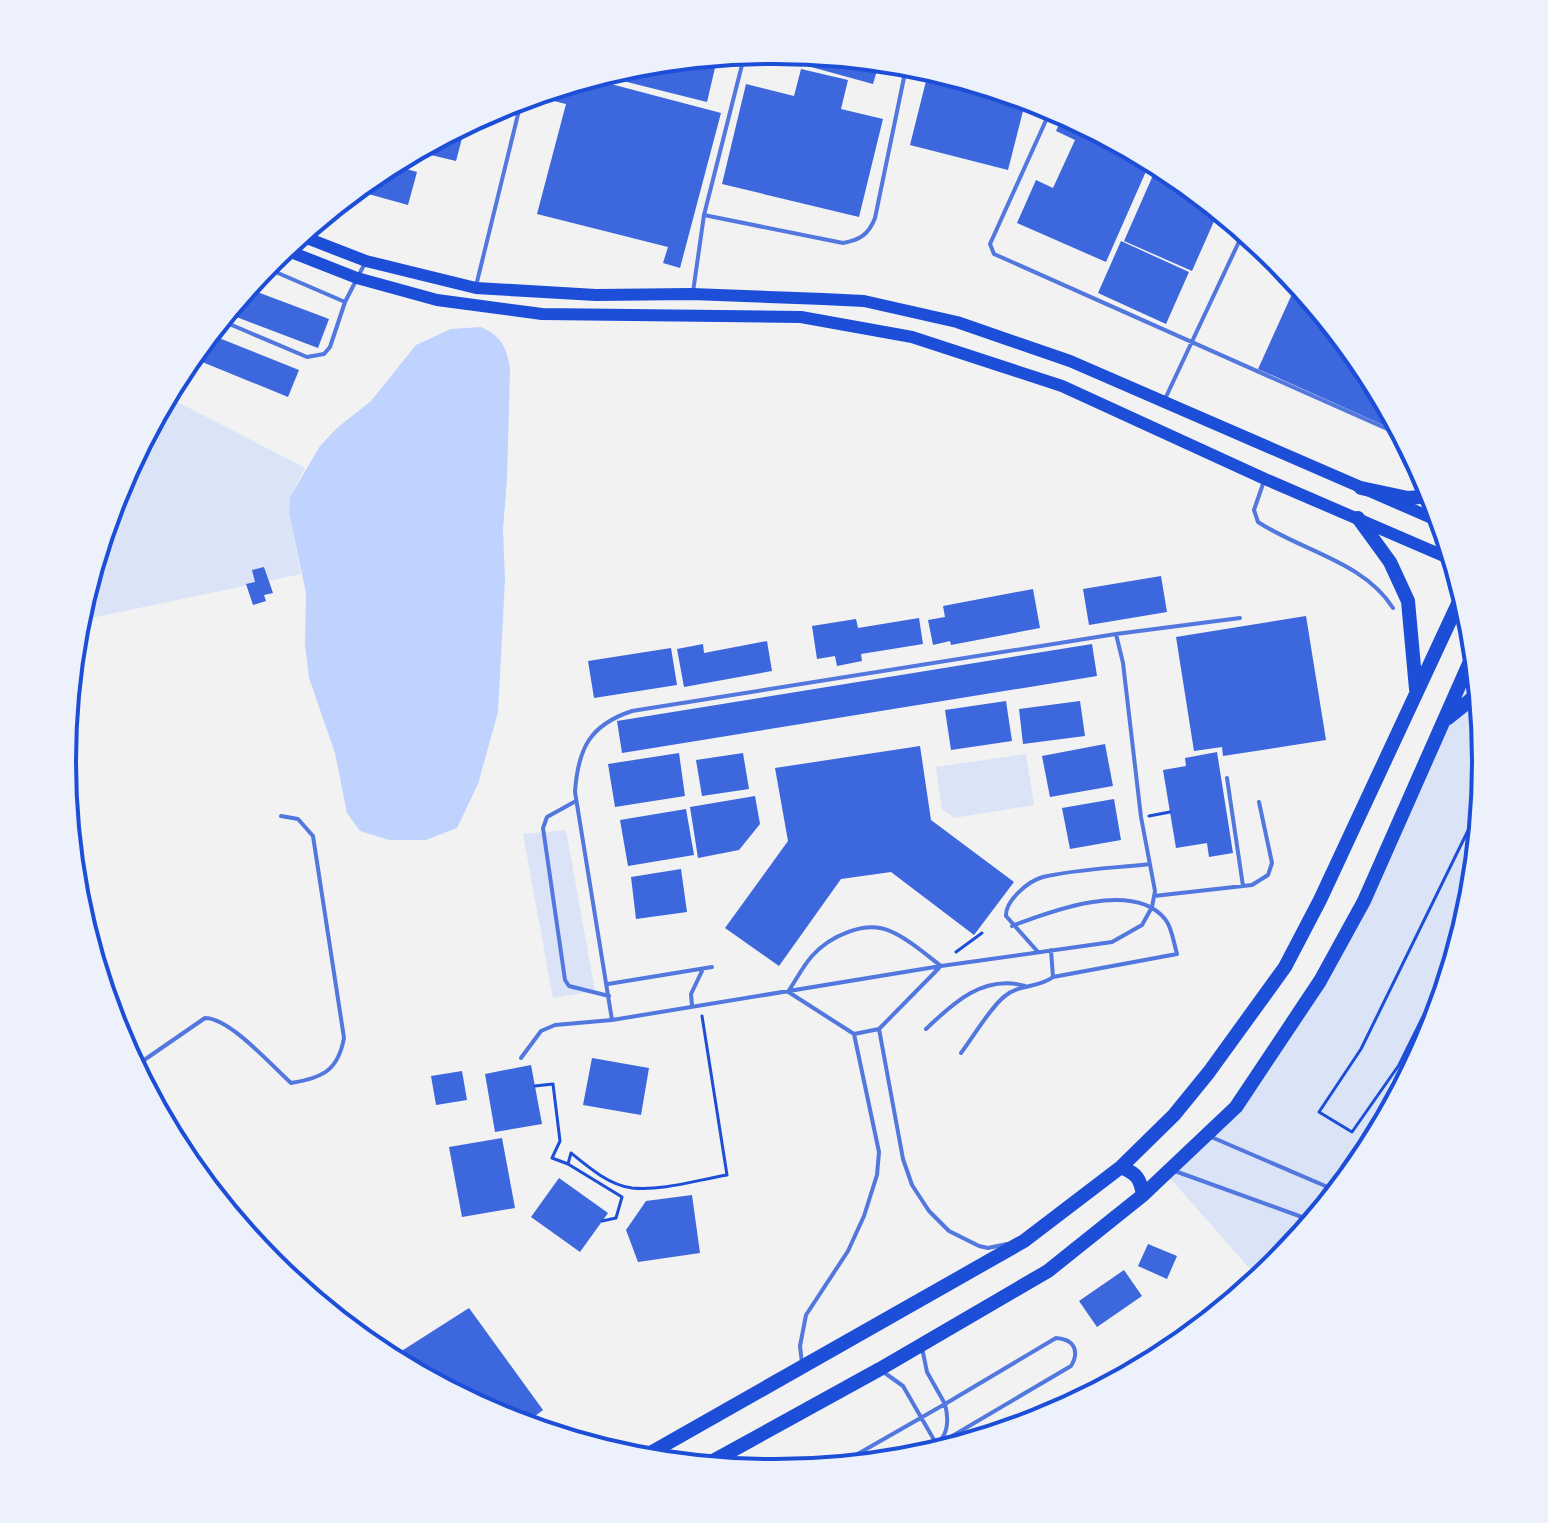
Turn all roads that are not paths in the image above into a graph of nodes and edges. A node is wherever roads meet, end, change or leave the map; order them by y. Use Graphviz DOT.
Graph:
graph roads {
  1 [pos="742,65"];
  2 [pos="904,76"];
  3 [pos="518,113"];
  4 [pos="1046,119"];
  5 [pos="704,215"];
  6 [pos="311,240"];
  7 [pos="1239,242"];
  8 [pos="296,254"];
  9 [pos="366,261"];
  10 [pos="277,273"];
  11 [pos="357,278"];
  12 [pos="476,288"];
  13 [pos="692,294"];
  14 [pos="345,302"];
  15 [pos="231,325"];
  16 [pos="1191,342"];
  17 [pos="1070,361"];
  18 [pos="1062,386"];
  19 [pos="1164,402"];
  20 [pos="1387,429"];
  21 [pos="1265,479"];
  22 [pos="1361,488"];
  23 [pos="1419,497"];
  24 [pos="1426,516"];
  25 [pos="1358,518"];
  26 [pos="1439,554"];
  27 [pos="1393,608"];
  28 [pos="1455,610"];
  29 [pos="1240,618"];
  30 [pos="1116,634"];
  31 [pos="1466,671"];
  32 [pos="1416,690"];
  33 [pos="1469,701"];
  34 [pos="1444,721"];
  35 [pos="1227,778"];
  36 [pos="576,801"];
  37 [pos="1259,802"];
  38 [pos="281,816"];
  39 [pos="1150,864"];
  40 [pos="1243,886"];
  41 [pos="1154,896"];
  42 [pos="1151,909"];
  43 [pos="1012,926"];
  44 [pos="1051,950"];
  45 [pos="1038,952"];
  46 [pos="941,966"];
  47 [pos="712,967"];
  48 [pos="702,969"];
  49 [pos="1053,977"];
  50 [pos="607,985"];
  51 [pos="1027,987"];
  52 [pos="788,992"];
  53 [pos="609,996"];
  54 [pos="692,1006"];
  55 [pos="612,1020"];
  56 [pos="879,1029"];
  57 [pos="926,1029"];
  58 [pos="854,1034"];
  59 [pos="961,1053"];
  60 [pos="521,1058"];
  61 [pos="144,1060"];
  62 [pos="1207,1135"];
  63 [pos="1121,1167"];
  64 [pos="1171,1170"];
  65 [pos="1327,1187"];
  66 [pos="1143,1195"];
  67 [pos="1301,1217"];
  68 [pos="1024,1241"];
  69 [pos="921,1346"];
  70 [pos="802,1366"];
  71 [pos="880,1369"];
  72 [pos="945,1404"];
  73 [pos="921,1418"];
  74 [pos="953,1435"];
  75 [pos="942,1438"];
  76 [pos="934,1440"];
  77 [pos="657,1449"];
  78 [pos="858,1454"];
  79 [pos="720,1457"];
  1 -- 5 [label="lane"];
  2 -- 5 [label="lane"];
  3 -- 12 [label="lane"];
  4 -- 16 [label="lane"];
  5 -- 13 [label="lane"];
  6 -- 9 [label="main road"];
  7 -- 16 [label="lane"];
  8 -- 11 [label="main road"];
  9 -- 11 [label="lane"];
  9 -- 12 [label="main road"];
  10 -- 14 [label="lane"];
  11 -- 14 [label="lane"];
  11 -- 18 [label="main road"];
  12 -- 13 [label="main road"];
  13 -- 17 [label="main road"];
  14 -- 15 [label="lane"];
  16 -- 19 [label="lane"];
  16 -- 20 [label="lane"];
  17 -- 18 [label="main road"];
  17 -- 19 [label="main road"];
  18 -- 21 [label="main road"];
  19 -- 22 [label="main road"];
  21 -- 25 [label="main road"];
  21 -- 27 [label="lane"];
  22 -- 23 [label="highway"];
  22 -- 24 [label="main road"];
  25 -- 26 [label="main road"];
  25 -- 32 [label="highway"];
  28 -- 32 [label="highway"];
  29 -- 30 [label="lane"];
  30 -- 36 [label="lane"];
  30 -- 39 [label="lane"];
  31 -- 34 [label="highway"];
  32 -- 63 [label="highway"];
  33 -- 34 [label="highway"];
  34 -- 62 [label="highway"];
  35 -- 40 [label="lane"];
  36 -- 50 [label="lane"];
  36 -- 53 [label="lane"];
  37 -- 40 [label="lane"];
  38 -- 61 [label="lane"];
  39 -- 41 [label="lane"];
  39 -- 43 [label="lane"];
  40 -- 41 [label="lane"];
  41 -- 42 [label="lane"];
  42 -- 43 [label="lane"];
  42 -- 44 [label="lane"];
  42 -- 49 [label="lane"];
  43 -- 45 [label="lane"];
  44 -- 45 [label="lane"];
  44 -- 49 [label="lane"];
  45 -- 46 [label="lane"];
  46 -- 52 [label="lane"];
  46 -- 52 [label="lane"];
  46 -- 56 [label="lane"];
  47 -- 48 [label="lane"];
  48 -- 50 [label="lane"];
  48 -- 54 [label="lane"];
  49 -- 51 [label="lane"];
  50 -- 53 [label="lane"];
  51 -- 57 [label="lane"];
  51 -- 59 [label="lane"];
  52 -- 54 [label="lane"];
  52 -- 58 [label="lane"];
  53 -- 55 [label="lane"];
  54 -- 55 [label="lane"];
  55 -- 60 [label="lane"];
  56 -- 58 [label="lane"];
  56 -- 68 [label="lane"];
  58 -- 70 [label="lane"];
  62 -- 64 [label="highway"];
  62 -- 65 [label="lane"];
  63 -- 66 [label="highway"];
  63 -- 68 [label="highway"];
  64 -- 66 [label="highway"];
  64 -- 67 [label="lane"];
  66 -- 69 [label="highway"];
  68 -- 70 [label="highway"];
  69 -- 71 [label="highway"];
  69 -- 72 [label="lane"];
  70 -- 77 [label="highway"];
  71 -- 73 [label="lane"];
  71 -- 79 [label="highway"];
  72 -- 73 [label="lane"];
  72 -- 74 [label="lane"];
  72 -- 75 [label="lane"];
  73 -- 76 [label="lane"];
  73 -- 78 [label="lane"];
}
